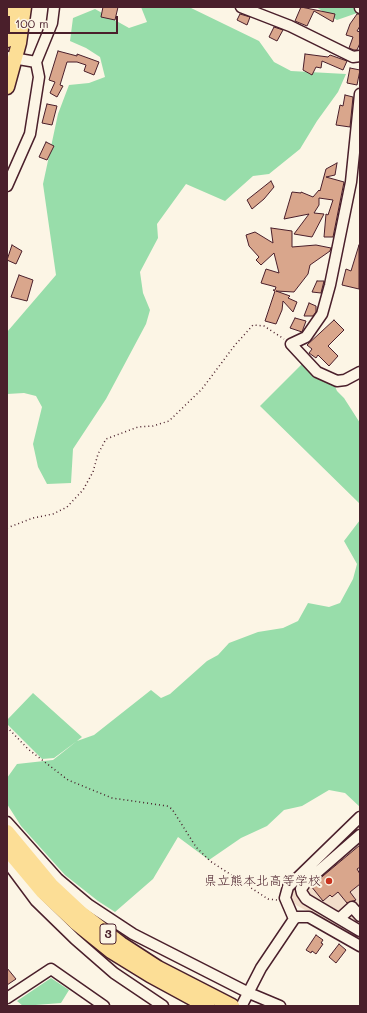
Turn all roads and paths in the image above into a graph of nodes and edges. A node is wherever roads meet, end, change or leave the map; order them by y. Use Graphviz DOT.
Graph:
graph roads {
  1 [pos="12,7"];
  2 [pos="24,7"];
  3 [pos="54,7"];
  4 [pos="241,7"];
  5 [pos="7,40"];
  6 [pos="360,57"];
  7 [pos="11,58"];
  8 [pos="36,62"];
  9 [pos="7,87"];
  10 [pos="360,94"];
  11 [pos="7,186"];
  12 [pos="291,344"];
  13 [pos="360,372"];
  14 [pos="7,528"];
  15 [pos="7,727"];
  16 [pos="360,817"];
  17 [pos="7,822"];
  18 [pos="7,832"];
  19 [pos="360,835"];
  20 [pos="7,849"];
  21 [pos="7,862"];
  22 [pos="303,879"];
  23 [pos="285,898"];
  24 [pos="360,916"];
  25 [pos="340,918"];
  26 [pos="294,919"];
  27 [pos="360,931"];
  28 [pos="360,946"];
  29 [pos="249,993"];
  30 [pos="7,998"];
  31 [pos="99,1004"];
  32 [pos="238,1005"];
  33 [pos="163,1006"];
  34 [pos="207,1006"];
  35 [pos="280,1006"];
  1 -- 5 [label="highway"];
  2 -- 7 [label="highway"];
  3 -- 8 [label="street"];
  4 -- 6 [label="street"];
  7 -- 8 [label="street"];
  7 -- 9 [label="highway"];
  8 -- 11 [label="street"];
  10 -- 12 [label="street"];
  12 -- 13 [label="street"];
  12 -- 14 [label="path"];
  15 -- 23 [label="path"];
  16 -- 22 [label="street"];
  17 -- 29 [label="street"];
  18 -- 32 [label="highway, 3"];
  19 -- 22 [label="street"];
  20 -- 34 [label="highway, 3"];
  21 -- 33 [label="street"];
  22 -- 23 [label="street"];
  22 -- 25 [label="street"];
  23 -- 26 [label="street"];
  24 -- 25 [label="street"];
  25 -- 27 [label="street"];
  26 -- 28 [label="street"];
  26 -- 29 [label="street"];
  29 -- 32 [label="street"];
  29 -- 35 [label="street"];
  30 -- 31 [label="street"];
}
